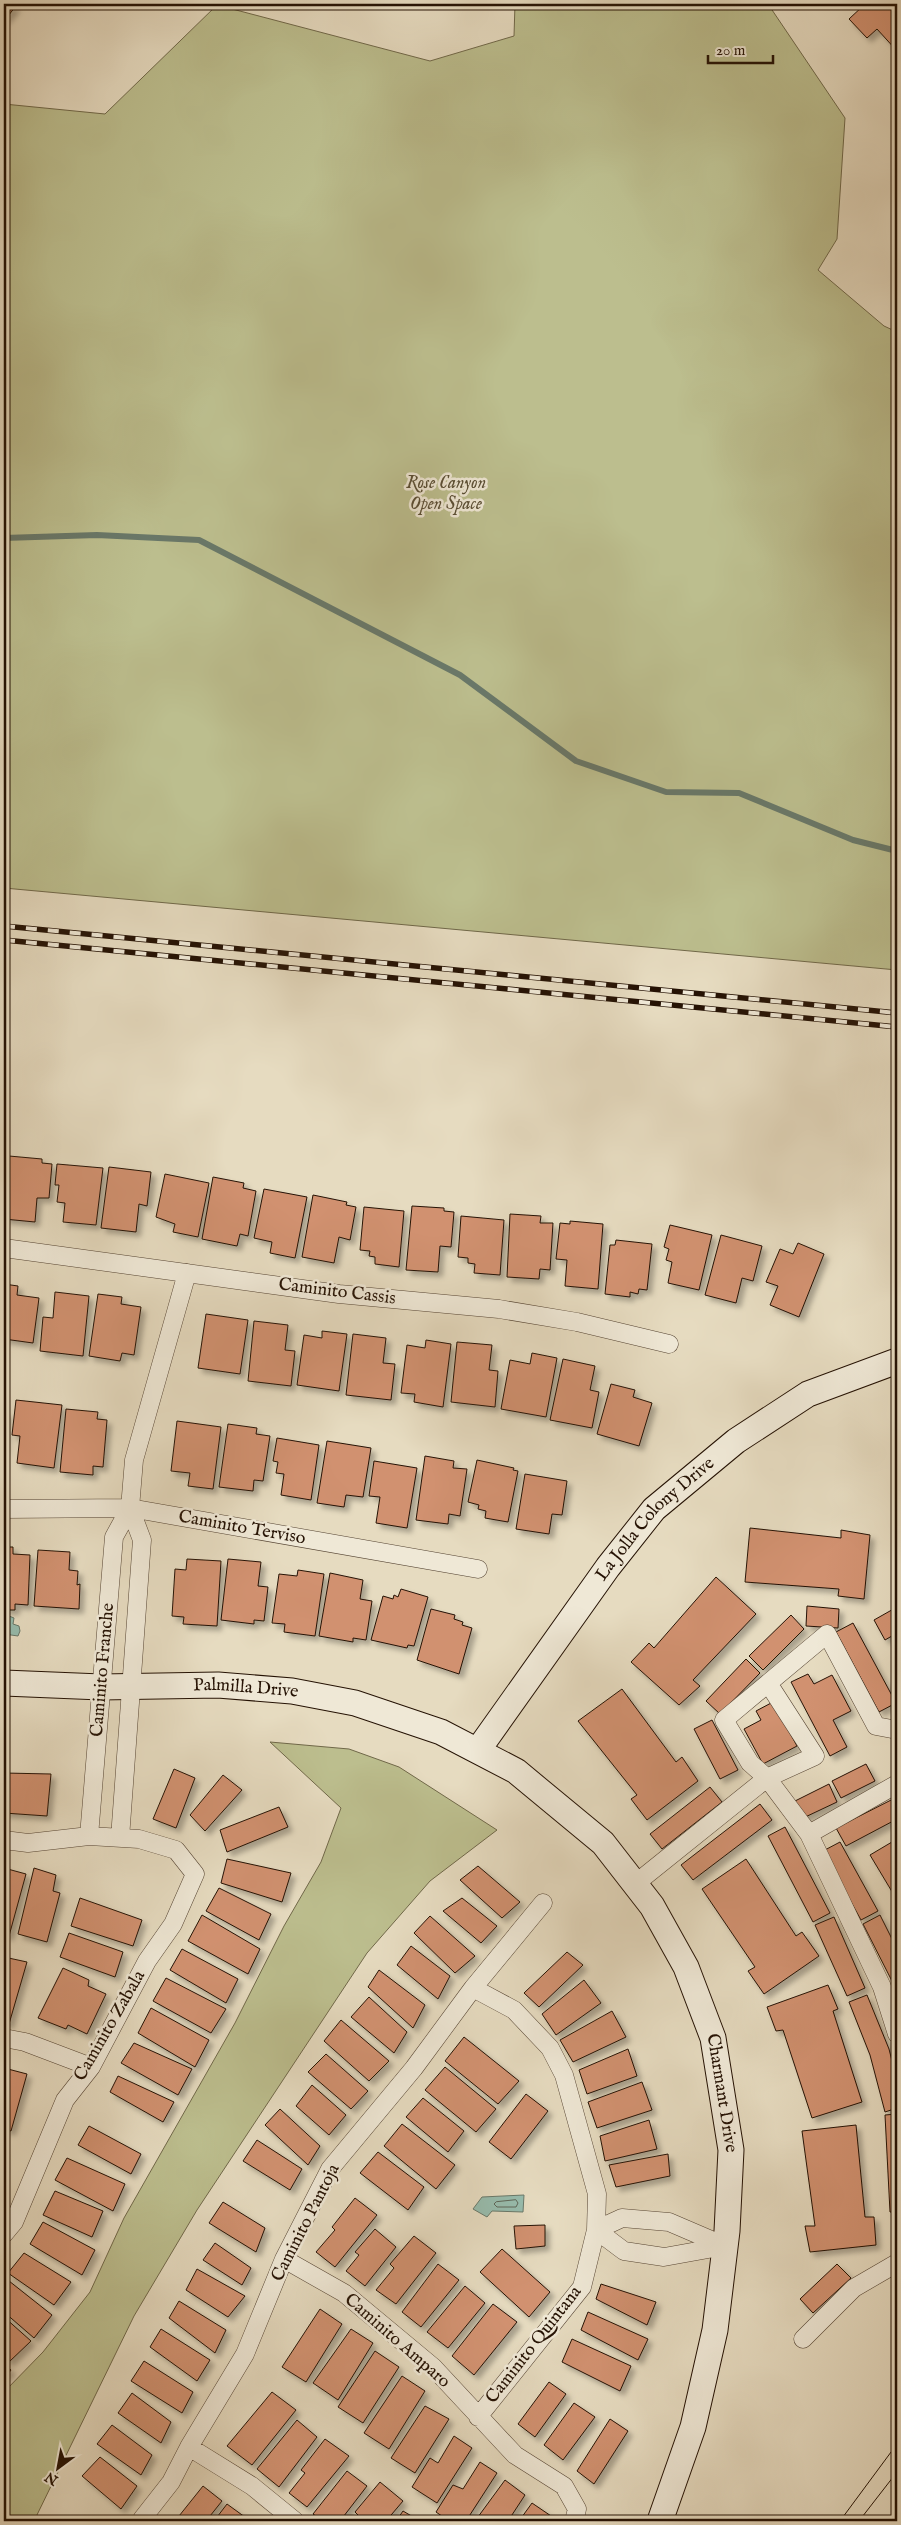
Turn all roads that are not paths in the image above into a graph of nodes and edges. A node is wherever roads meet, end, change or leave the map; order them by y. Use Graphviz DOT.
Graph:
graph roads {
  1 [pos="4,1248"];
  2 [pos="187,1273"];
  3 [pos="669,1344"];
  4 [pos="897,1361"];
  5 [pos="130,1508"];
  6 [pos="4,1509"];
  7 [pos="478,1569"];
  8 [pos="4,1683"];
  9 [pos="768,1683"];
  10 [pos="132,1686"];
  11 [pos="101,1687"];
  12 [pos="897,1730"];
  13 [pos="478,1750"];
  14 [pos="767,1778"];
  15 [pos="897,1784"];
  16 [pos="810,1834"];
  17 [pos="89,1836"];
  18 [pos="120,1838"];
  19 [pos="4,1840"];
  20 [pos="635,1884"];
  21 [pos="543,1903"];
  22 [pos="473,1988"];
  23 [pos="897,2034"];
  24 [pos="4,2038"];
  25 [pos="91,2067"];
  26 [pos="596,2230"];
  27 [pos="4,2234"];
  28 [pos="725,2246"];
  29 [pos="284,2259"];
  30 [pos="897,2263"];
  31 [pos="803,2339"];
  32 [pos="478,2417"];
  33 [pos="189,2447"];
  34 [pos="142,2520"];
  35 [pos="295,2521"];
  36 [pos="574,2521"];
  37 [pos="660,2521"];
  1 -- 2 [label="street, Caminito Cassis"];
  2 -- 3 [label="street, Caminito Cassis"];
  2 -- 5 [label="street, Caminito Franche"];
  4 -- 13 [label="street, La Jolla Colony Drive"];
  5 -- 6 [label="street, Caminito Terviso"];
  5 -- 7 [label="street, Caminito Terviso"];
  5 -- 10 [label="street, Caminito Franche"];
  5 -- 11 [label="street, Caminito Franche"];
  8 -- 11 [label="street, Palmilla Drive"];
  9 -- 12 [label="street"];
  9 -- 14 [label="street"];
  9 -- 14 [label="street"];
  10 -- 11 [label="street, Palmilla Drive"];
  10 -- 13 [label="street, Palmilla Drive"];
  10 -- 18 [label="street, Caminito Franche"];
  11 -- 17 [label="street, Caminito Franche"];
  13 -- 20 [label="street, Charmant Drive"];
  14 -- 16 [label="street"];
  14 -- 20 [label="street"];
  15 -- 16 [label="street"];
  16 -- 23 [label="street"];
  17 -- 18 [label="street"];
  17 -- 19 [label="street"];
  18 -- 25 [label="street, Caminito Zabala"];
  20 -- 28 [label="street, Charmant Drive"];
  21 -- 22 [label="street, Caminito Pantoja"];
  22 -- 26 [label="street, Caminito Quintana"];
  22 -- 29 [label="street, Caminito Pantoja"];
  24 -- 25 [label="street"];
  25 -- 27 [label="street, Caminito Zabala"];
  26 -- 28 [label="street"];
  26 -- 28 [label="street"];
  26 -- 32 [label="street, Caminito Quintana"];
  28 -- 37 [label="street, Charmant Drive"];
  29 -- 32 [label="street, Caminito Amparo"];
  29 -- 33 [label="street, Caminito Pantoja"];
  30 -- 31 [label="street"];
  32 -- 36 [label="street, Caminito Amparo"];
  33 -- 34 [label="street, Caminito Pantoja"];
  33 -- 35 [label="street"];
}
